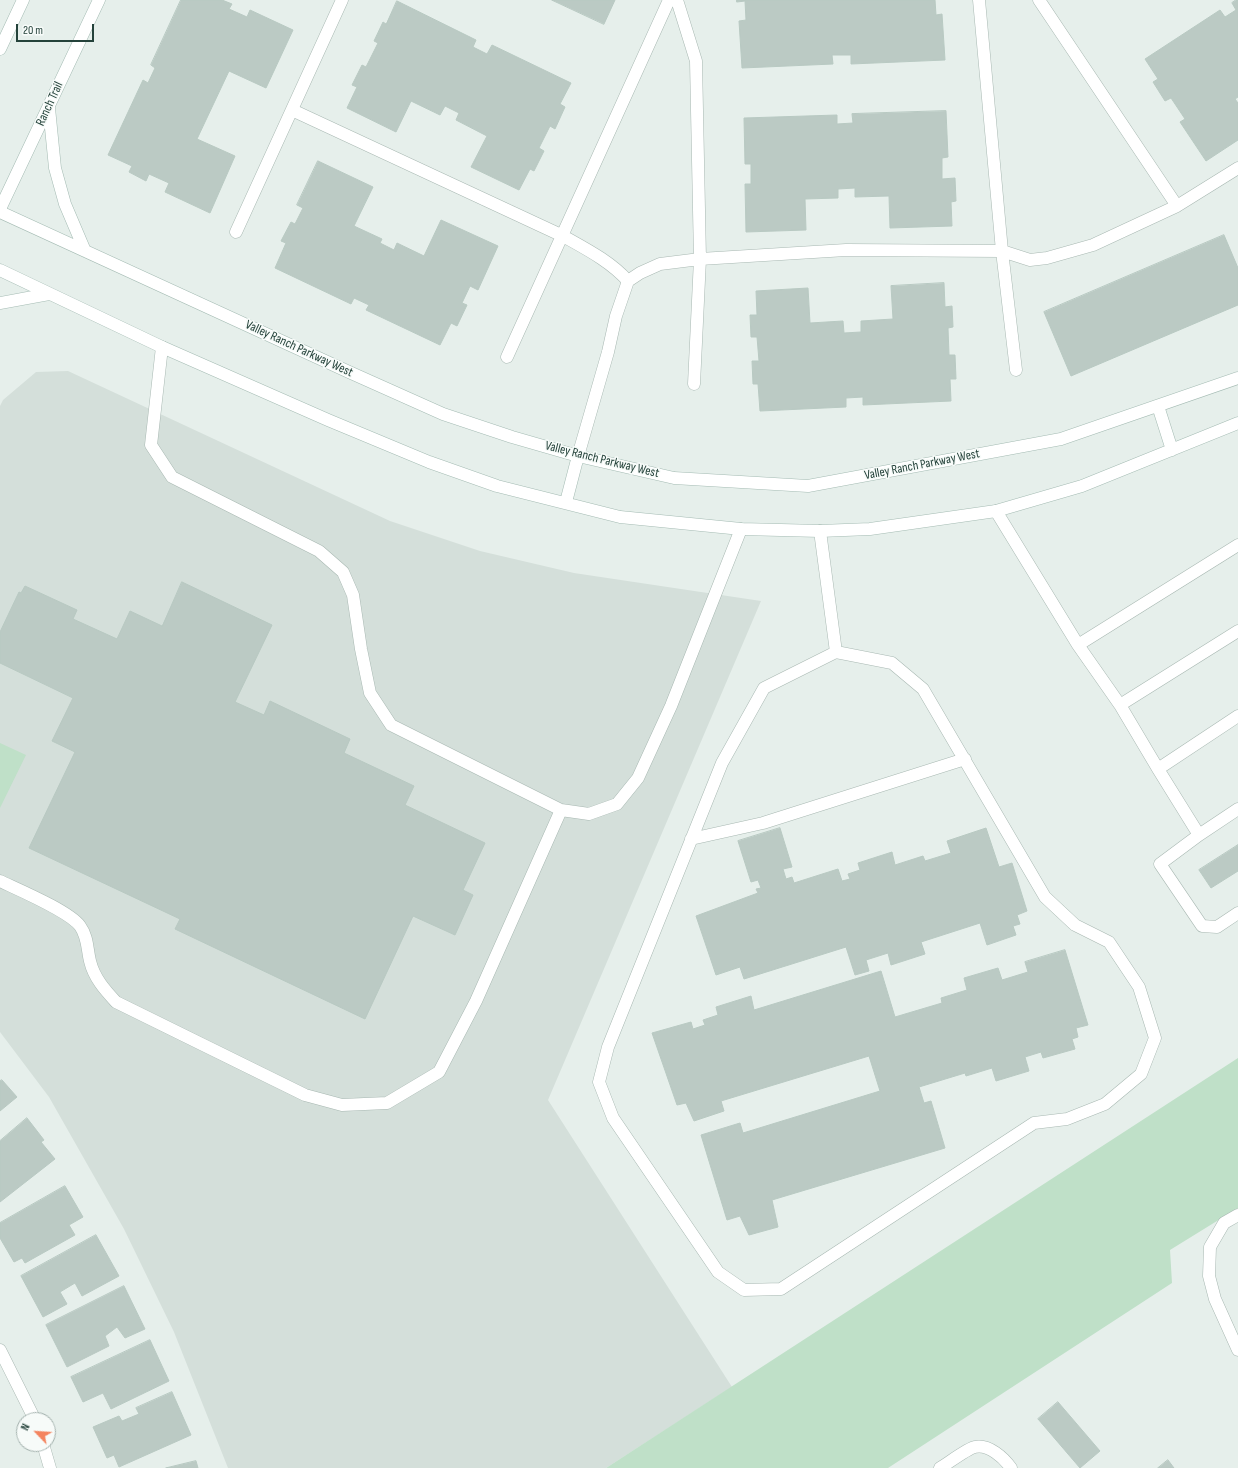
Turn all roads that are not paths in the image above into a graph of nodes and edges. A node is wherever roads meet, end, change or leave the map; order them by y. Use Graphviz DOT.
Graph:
graph roads {
  1 [pos="23,0"];
  2 [pos="99,0"];
  3 [pos="342,0"];
  4 [pos="669,0"];
  5 [pos="677,0"];
  6 [pos="979,0"];
  7 [pos="1039,0"];
  8 [pos="0,49"];
  9 [pos="49,106"];
  10 [pos="292,110"];
  11 [pos="1238,168"];
  12 [pos="1177,206"];
  13 [pos="0,210"];
  14 [pos="236,232"];
  15 [pos="563,236"];
  16 [pos="85,251"];
  17 [pos="1002,251"];
  18 [pos="700,258"];
  19 [pos="0,270"];
  20 [pos="628,280"];
  21 [pos="49,294"];
  22 [pos="0,303"];
  23 [pos="162,347"];
  24 [pos="507,357"];
  25 [pos="1016,370"];
  26 [pos="1238,378"];
  27 [pos="694,384"];
  28 [pos="1158,406"];
  29 [pos="1238,423"];
  30 [pos="1172,450"];
  31 [pos="578,456"];
  32 [pos="566,502"];
  33 [pos="996,511"];
  34 [pos="741,529"];
  35 [pos="820,531"];
  36 [pos="1238,545"];
  37 [pos="1238,631"];
  38 [pos="1078,645"];
  39 [pos="836,652"];
  40 [pos="1120,705"];
  41 [pos="1238,716"];
  42 [pos="965,759"];
  43 [pos="1158,769"];
  44 [pos="1238,809"];
  45 [pos="561,810"];
  46 [pos="1199,835"];
  47 [pos="691,839"];
  48 [pos="0,881"];
  49 [pos="1238,912"];
  50 [pos="1238,1215"];
  51 [pos="0,1350"];
  52 [pos="1238,1350"];
  53 [pos="31,1412"];
  54 [pos="45,1452"];
  55 [pos="50,1468"];
  56 [pos="940,1468"];
  57 [pos="1011,1468"];
  1 -- 8 [label="main road"];
  2 -- 9 [label="main road, Ranch Trail"];
  3 -- 10 [label="main road"];
  4 -- 15 [label="main road"];
  5 -- 18 [label="main road"];
  6 -- 17 [label="main road"];
  7 -- 12 [label="main road"];
  9 -- 13 [label="main road, Ranch Trail"];
  9 -- 16 [label="main road"];
  10 -- 14 [label="main road"];
  10 -- 15 [label="main road"];
  11 -- 12 [label="main road"];
  12 -- 17 [label="main road"];
  13 -- 16 [label="main road, Valley Ranch Parkway West"];
  15 -- 20 [label="main road"];
  15 -- 24 [label="main road"];
  16 -- 31 [label="main road, Valley Ranch Parkway West"];
  17 -- 18 [label="main road"];
  17 -- 25 [label="main road"];
  18 -- 20 [label="main road"];
  18 -- 27 [label="main road"];
  19 -- 21 [label="main road"];
  20 -- 31 [label="main road"];
  21 -- 22 [label="main road"];
  21 -- 23 [label="main road"];
  23 -- 32 [label="main road"];
  23 -- 45 [label="main road"];
  26 -- 28 [label="main road, Valley Ranch Parkway West"];
  28 -- 30 [label="main road"];
  28 -- 31 [label="main road, Valley Ranch Parkway West"];
  29 -- 30 [label="main road"];
  30 -- 33 [label="main road"];
  31 -- 32 [label="main road"];
  32 -- 34 [label="main road"];
  33 -- 35 [label="main road"];
  33 -- 38 [label="main road"];
  34 -- 35 [label="main road"];
  34 -- 45 [label="main road"];
  35 -- 39 [label="main road"];
  36 -- 38 [label="main road"];
  37 -- 40 [label="main road"];
  38 -- 40 [label="main road"];
  39 -- 42 [label="main road"];
  39 -- 47 [label="main road"];
  40 -- 43 [label="main road"];
  41 -- 43 [label="main road"];
  42 -- 47 [label="main road"];
  42 -- 47 [label="main road"];
  43 -- 46 [label="main road"];
  44 -- 46 [label="main road"];
  45 -- 48 [label="main road"];
  46 -- 49 [label="main road"];
  50 -- 52 [label="main road"];
  51 -- 53 [label="main road"];
  54 -- 55 [label="main road"];
  56 -- 57 [label="main road"];
}
